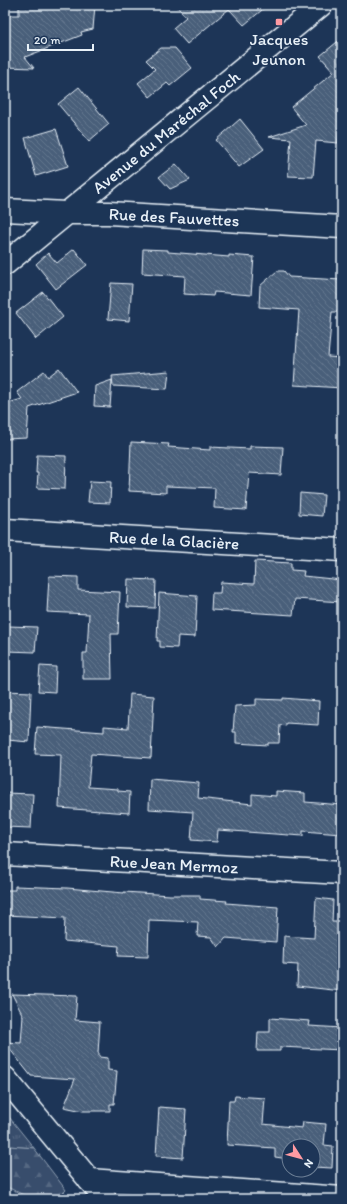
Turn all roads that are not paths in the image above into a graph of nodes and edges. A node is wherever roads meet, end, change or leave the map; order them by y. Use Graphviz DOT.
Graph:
graph roads {
  1 [pos="321,5"];
  2 [pos="5,210"];
  3 [pos="66,213"];
  4 [pos="342,227"];
  5 [pos="5,264"];
  6 [pos="5,530"];
  7 [pos="342,550"];
  8 [pos="5,854"];
  9 [pos="342,873"];
  10 [pos="5,1078"];
  11 [pos="89,1180"];
  12 [pos="342,1198"];
  13 [pos="105,1199"];
  1 -- 3 [label="street, Avenue du Maréchal Foch"];
  2 -- 3 [label="street, Rue des Fauvettes"];
  3 -- 4 [label="street, Rue des Fauvettes"];
  3 -- 5 [label="street, Avenue du Maréchal Foch"];
  6 -- 7 [label="street, Rue de la Glacière"];
  8 -- 9 [label="street, Rue Jean Mermoz"];
  10 -- 11 [label="street"];
  11 -- 12 [label="street"];
  11 -- 13 [label="street"];
}
